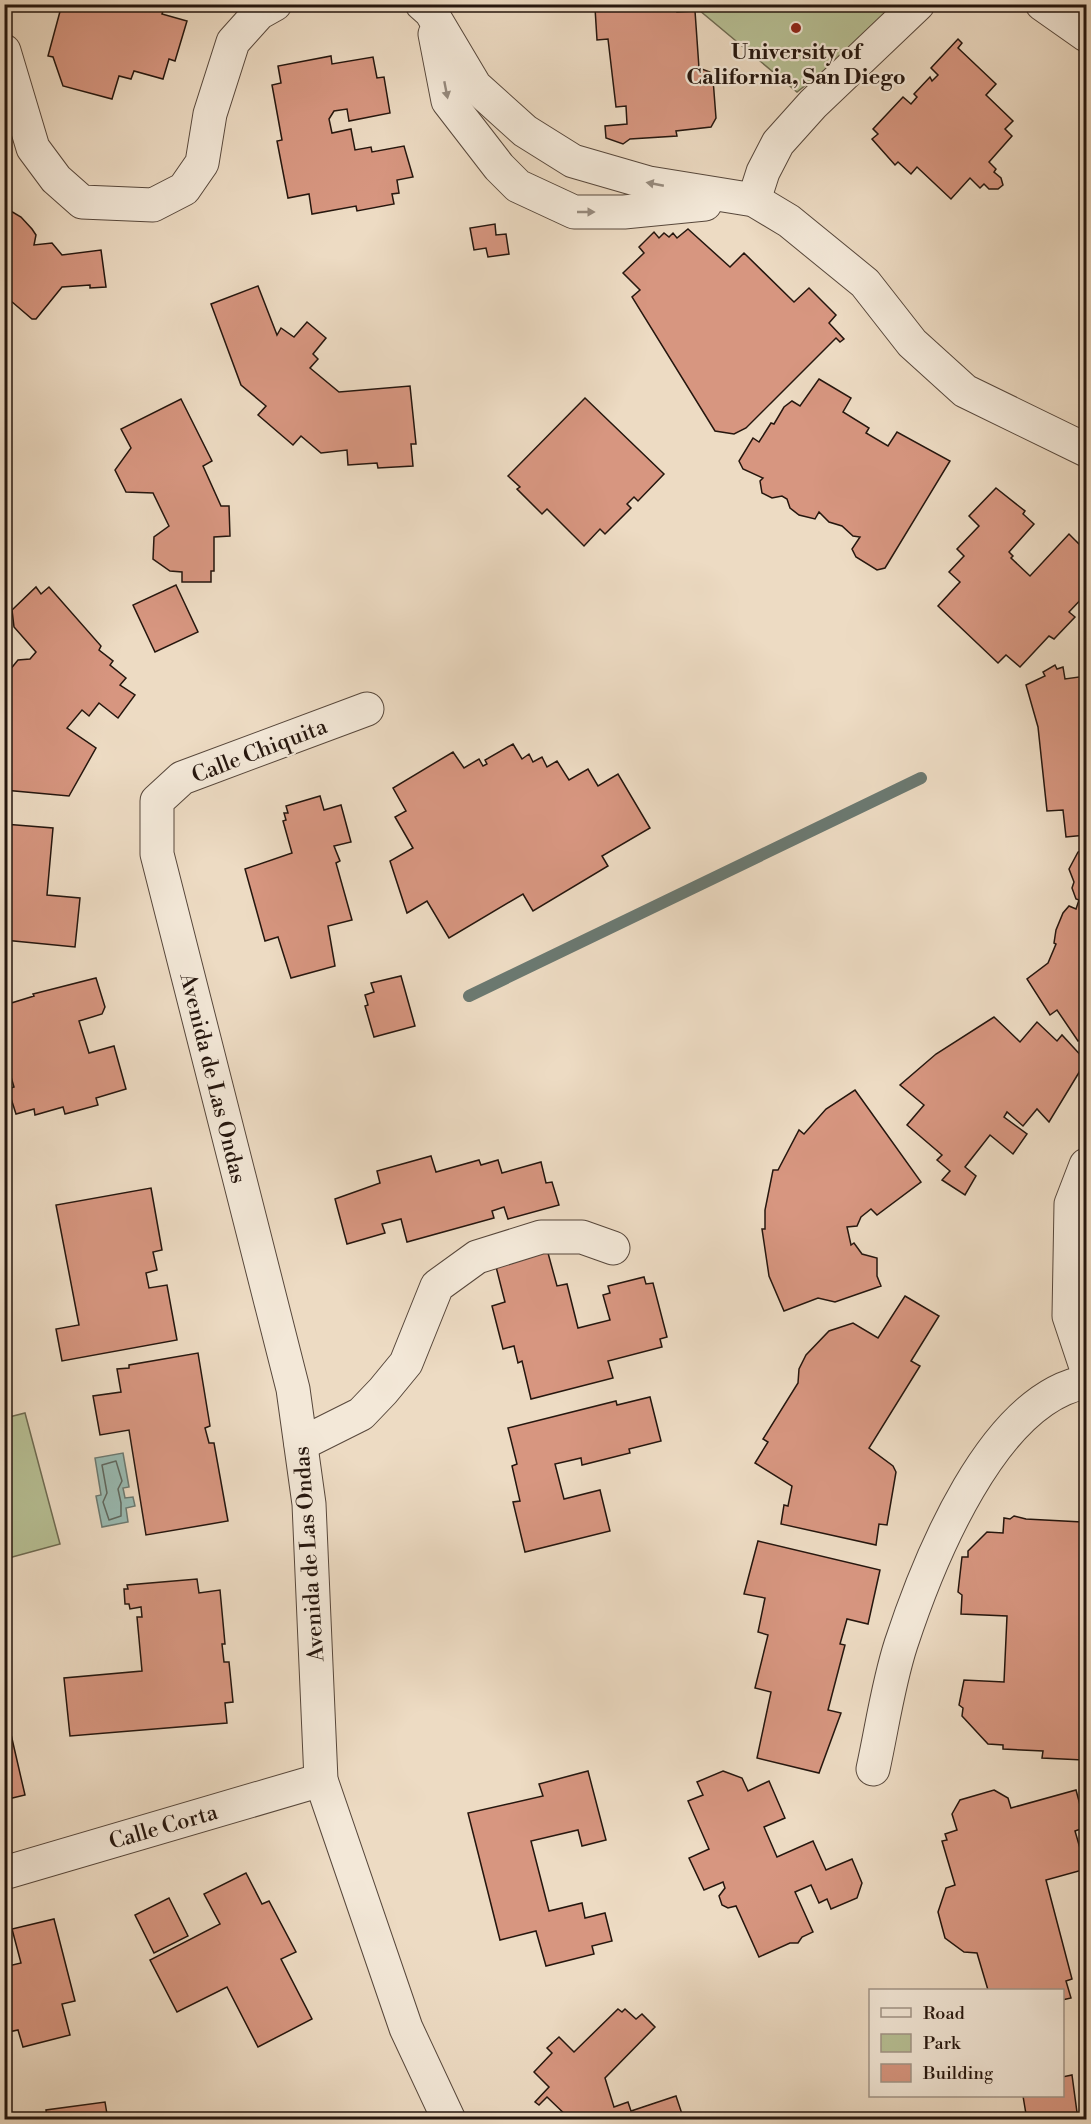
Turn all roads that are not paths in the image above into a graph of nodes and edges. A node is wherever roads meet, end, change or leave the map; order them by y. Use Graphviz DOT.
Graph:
graph roads {
  1 [pos="275,4"];
  2 [pos="918,4"];
  3 [pos="1042,4"];
  4 [pos="426,8"];
  5 [pos="1086,35"];
  6 [pos="4,51"];
  7 [pos="754,200"];
  8 [pos="1086,450"];
  9 [pos="367,709"];
  10 [pos="156,801"];
  11 [pos="1086,1165"];
  12 [pos="613,1248"];
  13 [pos="1086,1367"];
  14 [pos="1086,1382"];
  15 [pos="301,1444"];
  16 [pos="873,1769"];
  17 [pos="321,1780"];
  18 [pos="4,1873"];
  19 [pos="449,2120"];
  1 -- 6 [label="street"];
  2 -- 7 [label="street"];
  3 -- 5 [label="street"];
  7 -- 4 [label="street, one-way"];
  4 -- 7 [label="street, one-way"];
  7 -- 8 [label="street"];
  9 -- 10 [label="street, Calle Chiquita"];
  10 -- 15 [label="street, Avenida de Las Ondas"];
  11 -- 13 [label="street"];
  12 -- 15 [label="street"];
  14 -- 16 [label="street"];
  15 -- 17 [label="street, Avenida de Las Ondas"];
  17 -- 18 [label="street, Calle Corta"];
  17 -- 19 [label="street, Avenida de Las Ondas"];
}
